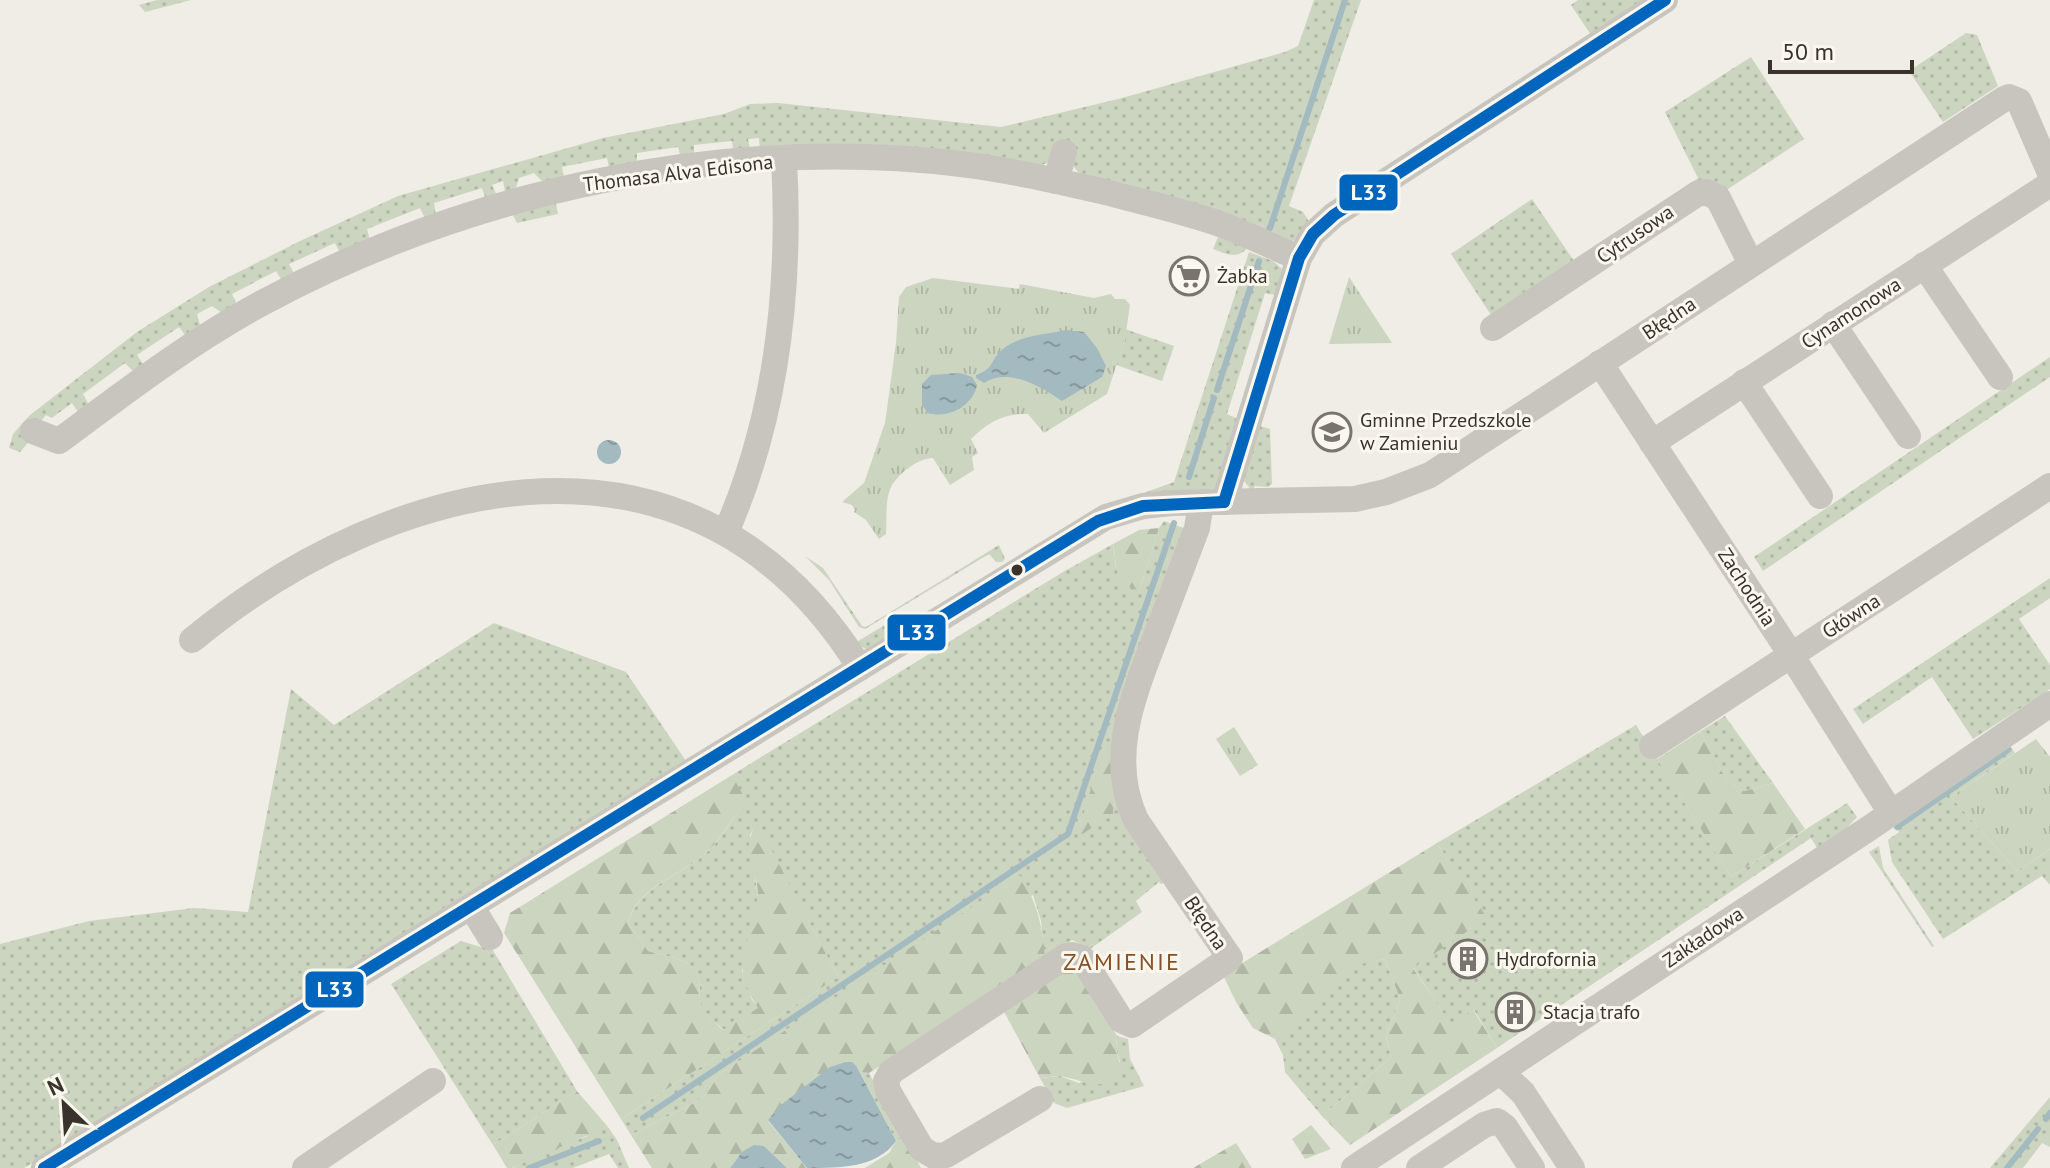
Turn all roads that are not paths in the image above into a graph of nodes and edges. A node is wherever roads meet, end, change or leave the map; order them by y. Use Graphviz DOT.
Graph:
graph roads {
  1 [pos="1665,0"];
  2 [pos="1064,152"];
  3 [pos="784,159"];
  4 [pos="2050,173"];
  5 [pos="1056,181"];
  6 [pos="2050,184"];
  7 [pos="1299,258"];
  8 [pos="1751,264"];
  9 [pos="1924,265"];
  10 [pos="1833,324"];
  11 [pos="1493,328"];
  12 [pos="1600,363"];
  13 [pos="2000,377"];
  14 [pos="1744,382"];
  15 [pos="33,431"];
  16 [pos="1908,436"];
  17 [pos="1652,443"];
  18 [pos="2050,486"];
  19 [pos="1820,496"];
  20 [pos="1212,502"];
  21 [pos="726,532"];
  22 [pos="192,640"];
  23 [pos="1792,656"];
  24 [pos="860,668"];
  25 [pos="2050,704"];
  26 [pos="1652,746"];
  27 [pos="1891,813"];
  28 [pos="471,906"];
  29 [pos="490,937"];
  30 [pos="1501,1072"];
  31 [pos="433,1081"];
  32 [pos="1040,1099"];
  33 [pos="1357,1167"];
  34 [pos="44,1168"];
  35 [pos="305,1168"];
  36 [pos="1419,1168"];
  37 [pos="1532,1168"];
  38 [pos="1572,1168"];
  1 -- 7 [label="street"];
  2 -- 5 [label="street"];
  3 -- 5 [label="street, Thomasa Alva Edisona"];
  3 -- 15 [label="street, Thomasa Alva Edisona"];
  3 -- 21 [label="street"];
  4 -- 8 [label="street, Błędna"];
  5 -- 7 [label="street, Thomasa Alva Edisona"];
  6 -- 9 [label="street, Cynamonowa"];
  7 -- 20 [label="street"];
  8 -- 11 [label="street, Cytrusowa"];
  8 -- 12 [label="street, Błędna"];
  9 -- 10 [label="street, Cynamonowa"];
  9 -- 13 [label="street"];
  10 -- 14 [label="street, Cynamonowa"];
  10 -- 16 [label="street"];
  12 -- 17 [label="street, Zachodnia"];
  12 -- 20 [label="street, Błędna"];
  14 -- 17 [label="street, Cynamonowa"];
  14 -- 19 [label="street"];
  17 -- 23 [label="street, Zachodnia"];
  18 -- 23 [label="street, Główna"];
  20 -- 24 [label="street"];
  20 -- 32 [label="street, Błędna"];
  21 -- 22 [label="street"];
  21 -- 24 [label="street"];
  23 -- 26 [label="street, Główna"];
  23 -- 27 [label="street, Zachodnia"];
  24 -- 28 [label="street"];
  25 -- 27 [label="street, Zakładowa"];
  27 -- 30 [label="street, Zakładowa"];
  28 -- 29 [label="street"];
  28 -- 34 [label="street"];
  30 -- 33 [label="street, Zakładowa"];
  30 -- 38 [label="street"];
  31 -- 35 [label="street"];
  36 -- 37 [label="street"];
}
